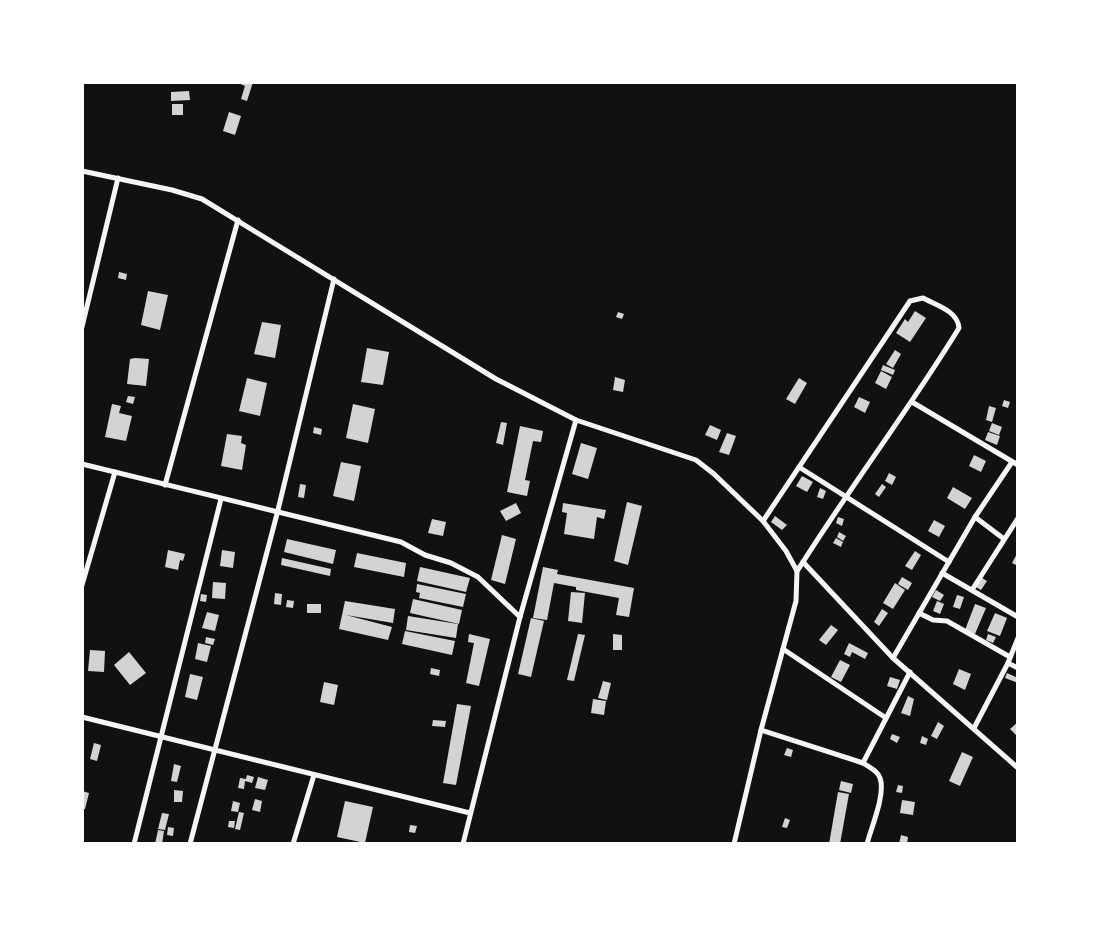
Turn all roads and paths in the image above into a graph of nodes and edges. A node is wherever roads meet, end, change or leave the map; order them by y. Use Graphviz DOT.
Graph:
graph roads {
  1 [pos="82,171"];
  2 [pos="118,178"];
  3 [pos="238,220"];
  4 [pos="334,279"];
  5 [pos="82,327"];
  6 [pos="912,402"];
  7 [pos="576,420"];
  8 [pos="1012,462"];
  9 [pos="82,464"];
  10 [pos="1018,465"];
  11 [pos="799,467"];
  12 [pos="115,472"];
  13 [pos="165,485"];
  14 [pos="845,496"];
  15 [pos="221,500"];
  16 [pos="277,514"];
  17 [pos="975,517"];
  18 [pos="763,521"];
  19 [pos="1017,521"];
  20 [pos="1004,539"];
  21 [pos="803,562"];
  22 [pos="949,562"];
  23 [pos="797,571"];
  24 [pos="942,573"];
  25 [pos="82,585"];
  26 [pos="972,590"];
  27 [pos="919,613"];
  28 [pos="520,617"];
  29 [pos="1018,617"];
  30 [pos="1018,638"];
  31 [pos="784,649"];
  32 [pos="893,658"];
  33 [pos="1009,660"];
  34 [pos="1018,668"];
  35 [pos="910,672"];
  36 [pos="82,717"];
  37 [pos="886,718"];
  38 [pos="974,728"];
  39 [pos="761,730"];
  40 [pos="161,736"];
  41 [pos="214,750"];
  42 [pos="863,763"];
  43 [pos="1018,768"];
  44 [pos="314,774"];
  45 [pos="470,813"];
  46 [pos="134,844"];
  47 [pos="190,844"];
  48 [pos="293,844"];
  49 [pos="462,844"];
  50 [pos="734,844"];
  51 [pos="867,844"];
  1 -- 2 [label="street"];
  2 -- 3 [label="street"];
  2 -- 5 [label="street"];
  3 -- 4 [label="street"];
  3 -- 13 [label="street"];
  4 -- 7 [label="street"];
  4 -- 16 [label="street"];
  6 -- 8 [label="street"];
  6 -- 11 [label="street"];
  6 -- 14 [label="street"];
  7 -- 18 [label="street"];
  7 -- 28 [label="street"];
  8 -- 10 [label="street"];
  8 -- 17 [label="street"];
  9 -- 12 [label="street"];
  11 -- 14 [label="street"];
  11 -- 18 [label="street"];
  12 -- 13 [label="street"];
  12 -- 25 [label="street"];
  13 -- 15 [label="street"];
  14 -- 21 [label="street"];
  14 -- 22 [label="street"];
  15 -- 16 [label="street"];
  15 -- 40 [label="street"];
  16 -- 28 [label="street"];
  16 -- 41 [label="street"];
  17 -- 20 [label="street"];
  17 -- 22 [label="street"];
  18 -- 23 [label="street"];
  19 -- 20 [label="street"];
  20 -- 26 [label="street"];
  21 -- 23 [label="street"];
  21 -- 32 [label="street"];
  22 -- 24 [label="street"];
  23 -- 31 [label="street"];
  24 -- 26 [label="street"];
  24 -- 27 [label="street"];
  26 -- 29 [label="street"];
  27 -- 32 [label="street"];
  27 -- 33 [label="street"];
  28 -- 45 [label="street"];
  30 -- 33 [label="street"];
  31 -- 37 [label="street"];
  31 -- 39 [label="street"];
  32 -- 35 [label="street"];
  33 -- 34 [label="street"];
  33 -- 38 [label="street"];
  35 -- 37 [label="street"];
  35 -- 38 [label="street"];
  36 -- 40 [label="street"];
  37 -- 42 [label="street"];
  38 -- 43 [label="street"];
  39 -- 42 [label="street"];
  39 -- 50 [label="street"];
  40 -- 41 [label="street"];
  40 -- 46 [label="street"];
  41 -- 44 [label="street"];
  41 -- 47 [label="street"];
  42 -- 51 [label="street"];
  44 -- 45 [label="street"];
  44 -- 48 [label="street"];
  45 -- 49 [label="street"];
}
